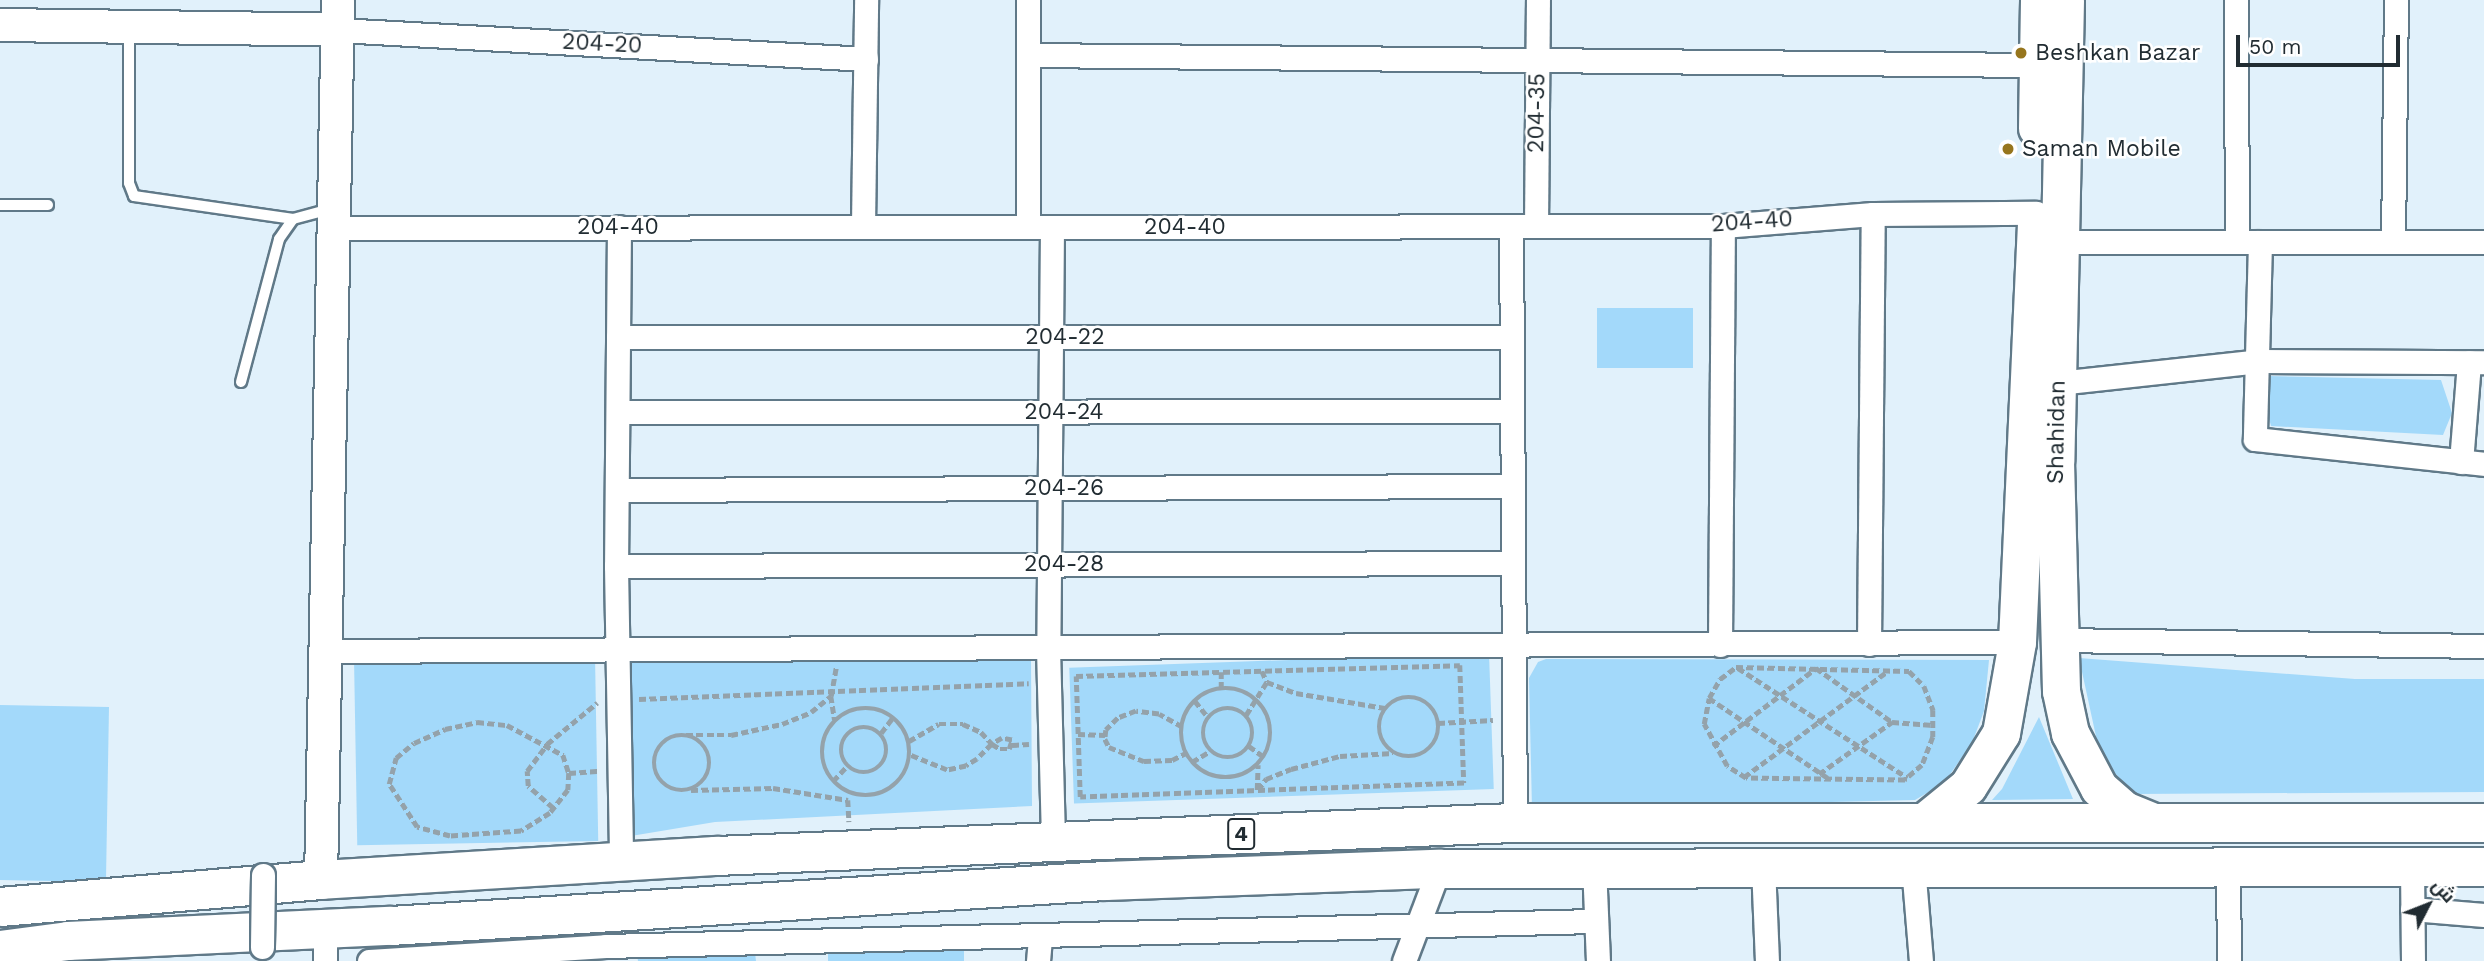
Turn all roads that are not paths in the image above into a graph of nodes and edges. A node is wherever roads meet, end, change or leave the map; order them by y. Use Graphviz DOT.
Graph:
graph roads {
  1 [pos="866,0"];
  2 [pos="1027,0"];
  3 [pos="1538,0"];
  4 [pos="2039,0"];
  5 [pos="2065,0"];
  6 [pos="2236,0"];
  7 [pos="2396,0"];
  8 [pos="338,15"];
  9 [pos="0,25"];
  10 [pos="129,27"];
  11 [pos="1028,55"];
  12 [pos="866,59"];
  13 [pos="1538,62"];
  14 [pos="2037,65"];
  15 [pos="0,205"];
  16 [pos="48,205"];
  17 [pos="2036,213"];
  18 [pos="1873,214"];
  19 [pos="334,218"];
  20 [pos="293,219"];
  21 [pos="863,226"];
  22 [pos="1511,226"];
  23 [pos="1536,226"];
  24 [pos="1723,226"];
  25 [pos="619,227"];
  26 [pos="1028,227"];
  27 [pos="1052,227"];
  28 [pos="2060,242"];
  29 [pos="2248,242"];
  30 [pos="2393,242"];
  31 [pos="2484,242"];
  32 [pos="618,337"];
  33 [pos="1051,337"];
  34 [pos="1511,337"];
  35 [pos="2259,361"];
  36 [pos="2476,362"];
  37 [pos="241,382"];
  38 [pos="2058,383"];
  39 [pos="1511,411"];
  40 [pos="618,412"];
  41 [pos="1050,412"];
  42 [pos="2041,461"];
  43 [pos="2472,463"];
  44 [pos="1511,486"];
  45 [pos="1050,488"];
  46 [pos="617,490"];
  47 [pos="1512,563"];
  48 [pos="1049,564"];
  49 [pos="616,566"];
  50 [pos="2056,640"];
  51 [pos="2017,642"];
  52 [pos="1869,644"];
  53 [pos="1720,645"];
  54 [pos="1512,646"];
  55 [pos="2484,646"];
  56 [pos="1048,648"];
  57 [pos="617,650"];
  58 [pos="329,651"];
  59 [pos="1925,821"];
  60 [pos="1515,823"];
  61 [pos="2484,823"];
  62 [pos="2157,824"];
  63 [pos="1053,842"];
  64 [pos="716,856"];
  65 [pos="621,861"];
  66 [pos="1594,866"];
  67 [pos="1763,866"];
  68 [pos="1913,866"];
  69 [pos="2412,867"];
  70 [pos="2484,867"];
  71 [pos="1439,869"];
  72 [pos="2228,870"];
  73 [pos="263,875"];
  74 [pos="321,880"];
  75 [pos="0,907"];
  76 [pos="714,907"];
  77 [pos="2412,909"];
  78 [pos="2484,915"];
  79 [pos="1596,921"];
  80 [pos="1415,927"];
  81 [pos="1040,937"];
  82 [pos="325,945"];
  83 [pos="262,947"];
  84 [pos="0,950"];
  85 [pos="606,953"];
  86 [pos="369,961"];
  87 [pos="1038,961"];
  88 [pos="1404,961"];
  89 [pos="1598,961"];
  90 [pos="1766,961"];
  91 [pos="1921,961"];
  92 [pos="2229,961"];
  93 [pos="2413,961"];
  1 -- 12 [label="street"];
  2 -- 11 [label="street"];
  3 -- 13 [label="street, 204-35"];
  4 -- 14 [label="main road"];
  5 -- 28 [label="main road, Shahidan"];
  6 -- 29 [label="street"];
  7 -- 30 [label="street"];
  8 -- 10 [label="street"];
  8 -- 12 [label="street, 204-20"];
  8 -- 19 [label="street"];
  9 -- 10 [label="street"];
  10 -- 20 [label="lane"];
  11 -- 13 [label="street"];
  11 -- 26 [label="street"];
  12 -- 21 [label="street"];
  13 -- 14 [label="street"];
  13 -- 23 [label="street, 204-35"];
  14 -- 17 [label="main road"];
  15 -- 16 [label="lane"];
  17 -- 18 [label="street, 204-40"];
  17 -- 42 [label="main road"];
  18 -- 24 [label="street, 204-40"];
  18 -- 52 [label="street"];
  19 -- 20 [label="lane"];
  19 -- 25 [label="street, 204-40"];
  19 -- 58 [label="street"];
  20 -- 37 [label="lane"];
  21 -- 25 [label="street, 204-40"];
  21 -- 26 [label="street, 204-40"];
  22 -- 23 [label="street, 204-40"];
  22 -- 27 [label="street, 204-40"];
  22 -- 34 [label="street"];
  23 -- 24 [label="street, 204-40"];
  24 -- 53 [label="street"];
  25 -- 32 [label="street"];
  26 -- 27 [label="street, 204-40"];
  27 -- 33 [label="street"];
  28 -- 29 [label="street"];
  28 -- 38 [label="main road, Shahidan"];
  29 -- 30 [label="street"];
  29 -- 35 [label="street"];
  30 -- 31 [label="street"];
  32 -- 33 [label="street, 204-22"];
  32 -- 40 [label="street"];
  33 -- 34 [label="street, 204-22"];
  33 -- 41 [label="street"];
  34 -- 39 [label="street"];
  35 -- 36 [label="street"];
  35 -- 38 [label="street"];
  35 -- 43 [label="street"];
  36 -- 43 [label="street"];
  38 -- 42 [label="main road, Shahidan"];
  39 -- 41 [label="street, 204-24"];
  39 -- 44 [label="street"];
  40 -- 41 [label="street, 204-24"];
  40 -- 46 [label="street"];
  41 -- 45 [label="street"];
  42 -- 50 [label="main road, Shahidan"];
  42 -- 51 [label="main road"];
  44 -- 45 [label="street, 204-26"];
  44 -- 47 [label="street"];
  45 -- 46 [label="street, 204-26"];
  45 -- 48 [label="street"];
  46 -- 49 [label="street"];
  47 -- 48 [label="street, 204-28"];
  47 -- 54 [label="street"];
  48 -- 49 [label="street, 204-28"];
  48 -- 56 [label="street"];
  49 -- 57 [label="street"];
  50 -- 55 [label="street"];
  50 -- 62 [label="main road, Shahidan"];
  51 -- 52 [label="street"];
  51 -- 59 [label="main road"];
  52 -- 53 [label="street"];
  53 -- 54 [label="street"];
  54 -- 56 [label="street"];
  54 -- 60 [label="street"];
  56 -- 57 [label="street"];
  56 -- 63 [label="street"];
  57 -- 58 [label="street"];
  57 -- 65 [label="street"];
  58 -- 74 [label="street"];
  59 -- 60 [label="highway, 4"];
  59 -- 62 [label="highway, 4"];
  60 -- 63 [label="highway, 4"];
  61 -- 62 [label="highway, 4"];
  63 -- 64 [label="highway, 4"];
  64 -- 65 [label="highway, 4"];
  64 -- 76 [label="highway"];
  65 -- 74 [label="highway, 4"];
  66 -- 67 [label="highway, 4"];
  66 -- 71 [label="highway, 4"];
  66 -- 79 [label="street"];
  67 -- 68 [label="highway, 4"];
  67 -- 90 [label="street"];
  68 -- 72 [label="highway, 4"];
  68 -- 91 [label="street"];
  69 -- 70 [label="highway, 4"];
  69 -- 72 [label="highway, 4"];
  69 -- 77 [label="street"];
  71 -- 76 [label="highway, 4"];
  71 -- 80 [label="street"];
  72 -- 92 [label="street"];
  73 -- 83 [label="street, bridge"];
  74 -- 75 [label="highway, 4"];
  76 -- 82 [label="highway, 4"];
  77 -- 78 [label="street"];
  77 -- 93 [label="street"];
  79 -- 80 [label="street"];
  79 -- 89 [label="street"];
  80 -- 81 [label="street"];
  80 -- 88 [label="street"];
  81 -- 85 [label="street"];
  81 -- 87 [label="street"];
  82 -- 84 [label="highway, 4"];
  85 -- 86 [label="street"];
}
